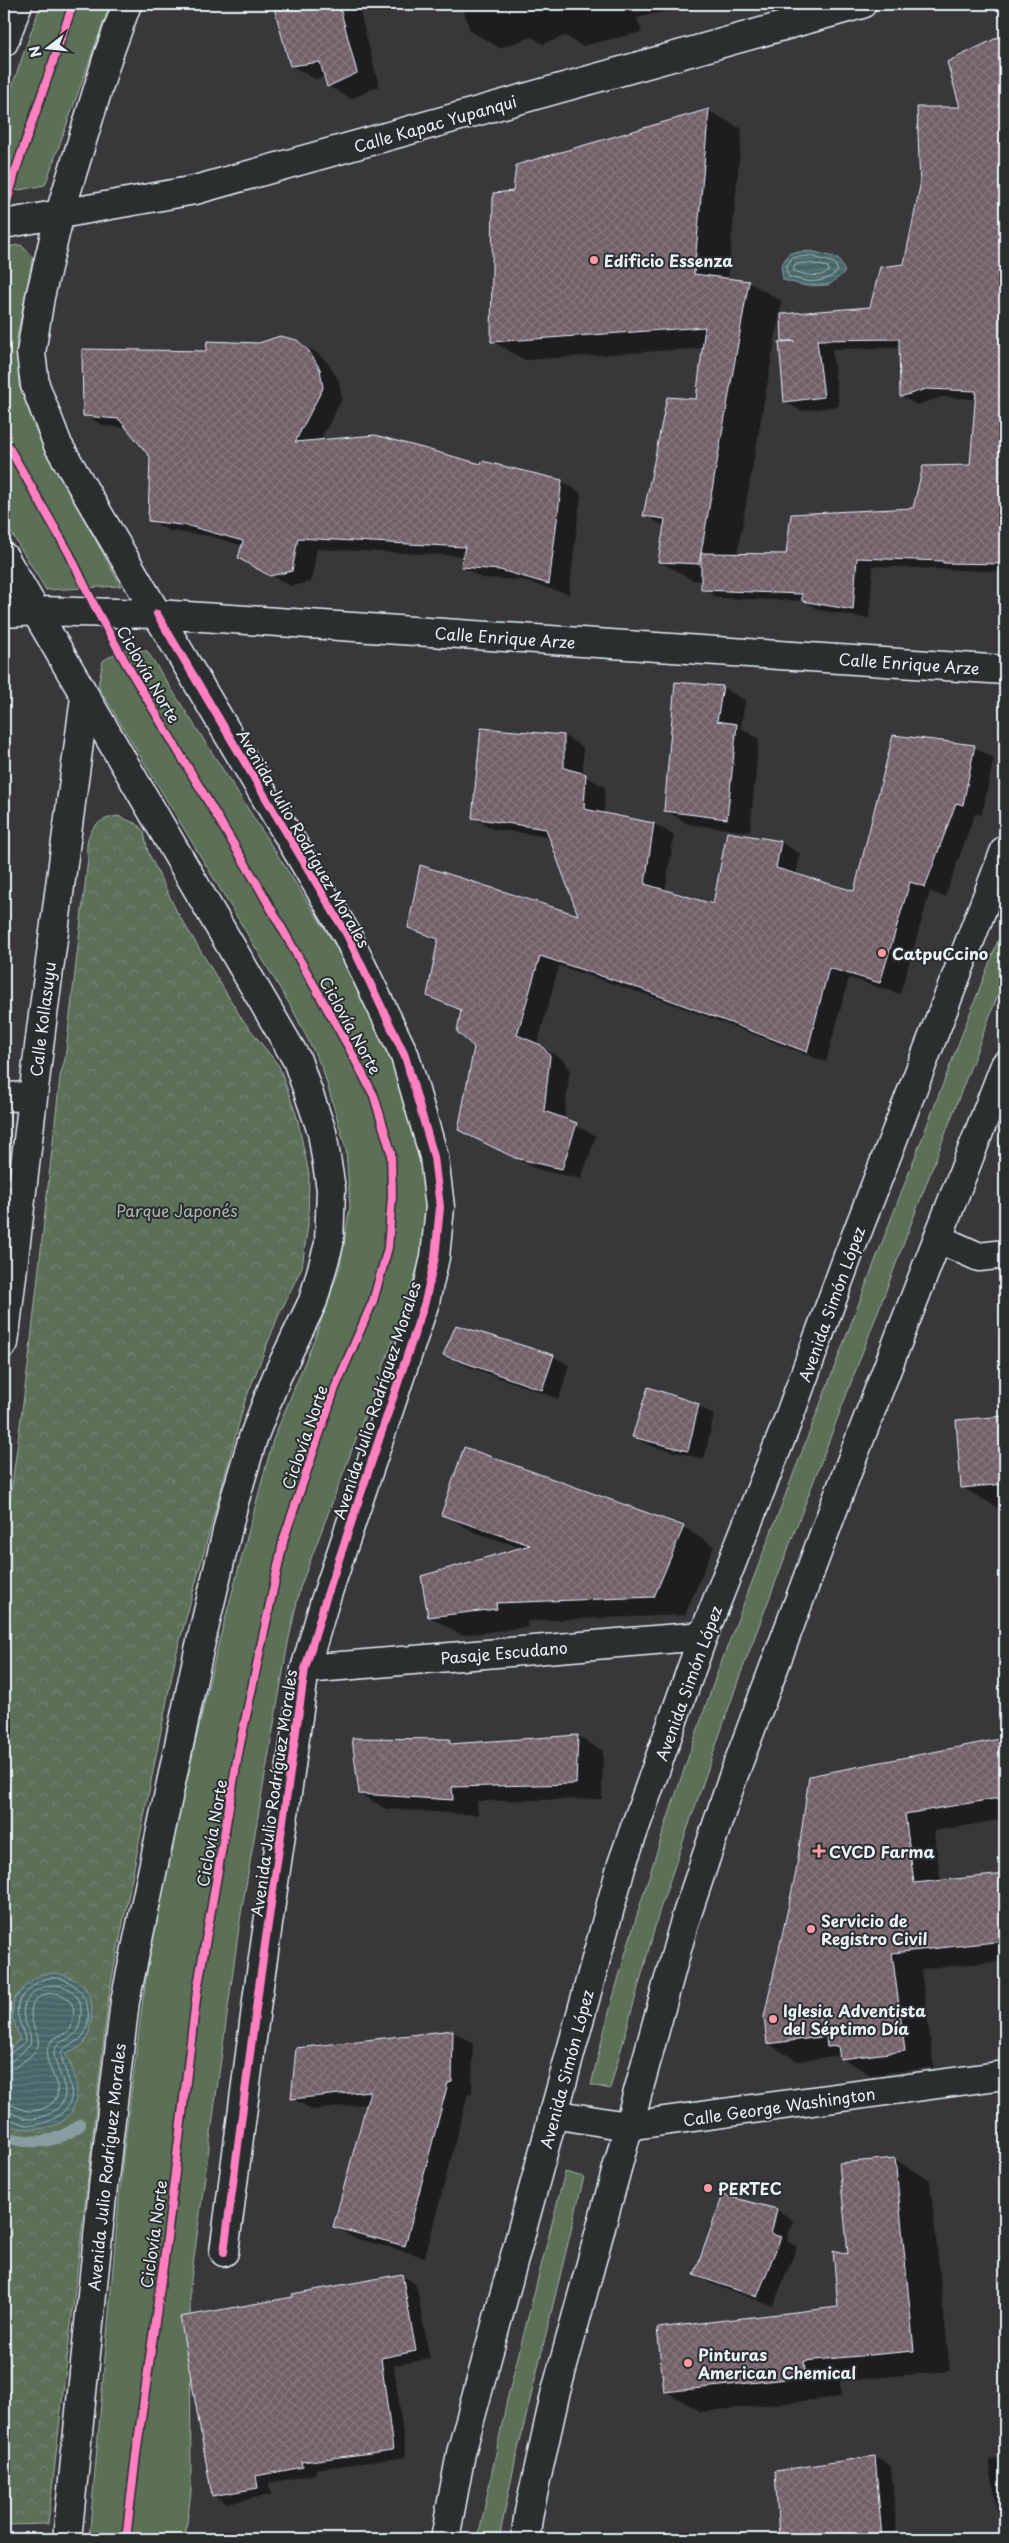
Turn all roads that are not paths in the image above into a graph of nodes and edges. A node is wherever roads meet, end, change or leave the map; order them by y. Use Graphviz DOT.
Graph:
graph roads {
  1 [pos="18,4"];
  2 [pos="127,4"];
  3 [pos="862,4"];
  4 [pos="4,42"];
  5 [pos="60,213"];
  6 [pos="4,224"];
  7 [pos="4,557"];
  8 [pos="37,611"];
  9 [pos="4,613"];
  10 [pos="157,614"];
  11 [pos="1005,670"];
  12 [pos="85,697"];
  13 [pos="1005,850"];
  14 [pos="1005,1065"];
  15 [pos="33,1096"];
  16 [pos="4,1097"];
  17 [pos="939,1239"];
  18 [pos="1005,1254"];
  19 [pos="4,1343"];
  20 [pos="703,1636"];
  21 [pos="305,1669"];
  22 [pos="1005,2075"];
  23 [pos="553,2114"];
  24 [pos="627,2126"];
  25 [pos="224,2252"];
  26 [pos="67,2539"];
  27 [pos="445,2539"];
  28 [pos="525,2539"];
  1 -- 4 [label="main road"];
  2 -- 5 [label="main road, Avenida Julio Rodríguez Morales"];
  3 -- 5 [label="main road, Calle Kapac Yupanqui"];
  5 -- 6 [label="main road, Calle Kapac Yupanqui"];
  5 -- 10 [label="main road, Avenida Julio Rodríguez Morales"];
  7 -- 8 [label="main road, Avenida Julio Rodríguez Morales"];
  8 -- 9 [label="main road, Calle Enrique Arze"];
  8 -- 10 [label="main road, Calle Enrique Arze"];
  8 -- 12 [label="main road, Avenida Julio Rodríguez Morales"];
  10 -- 11 [label="main road, Calle Enrique Arze"];
  10 -- 21 [label="main road, Avenida Julio Rodríguez Morales"];
  12 -- 15 [label="main road, Calle Kollasuyu"];
  12 -- 26 [label="main road, Avenida Julio Rodríguez Morales"];
  13 -- 20 [label="main road, Avenida Simón López"];
  14 -- 17 [label="main road"];
  15 -- 16 [label="main road"];
  15 -- 19 [label="main road, Calle Kollasuyu"];
  17 -- 18 [label="main road"];
  17 -- 24 [label="main road"];
  20 -- 21 [label="main road, Pasaje Escudano"];
  20 -- 23 [label="main road, Avenida Simón López"];
  21 -- 25 [label="main road, Avenida Julio Rodríguez Morales"];
  22 -- 24 [label="main road, Calle George Washington"];
  23 -- 24 [label="main road, Calle George Washington"];
  23 -- 27 [label="main road, Avenida Simón López"];
  24 -- 28 [label="main road"];
}
